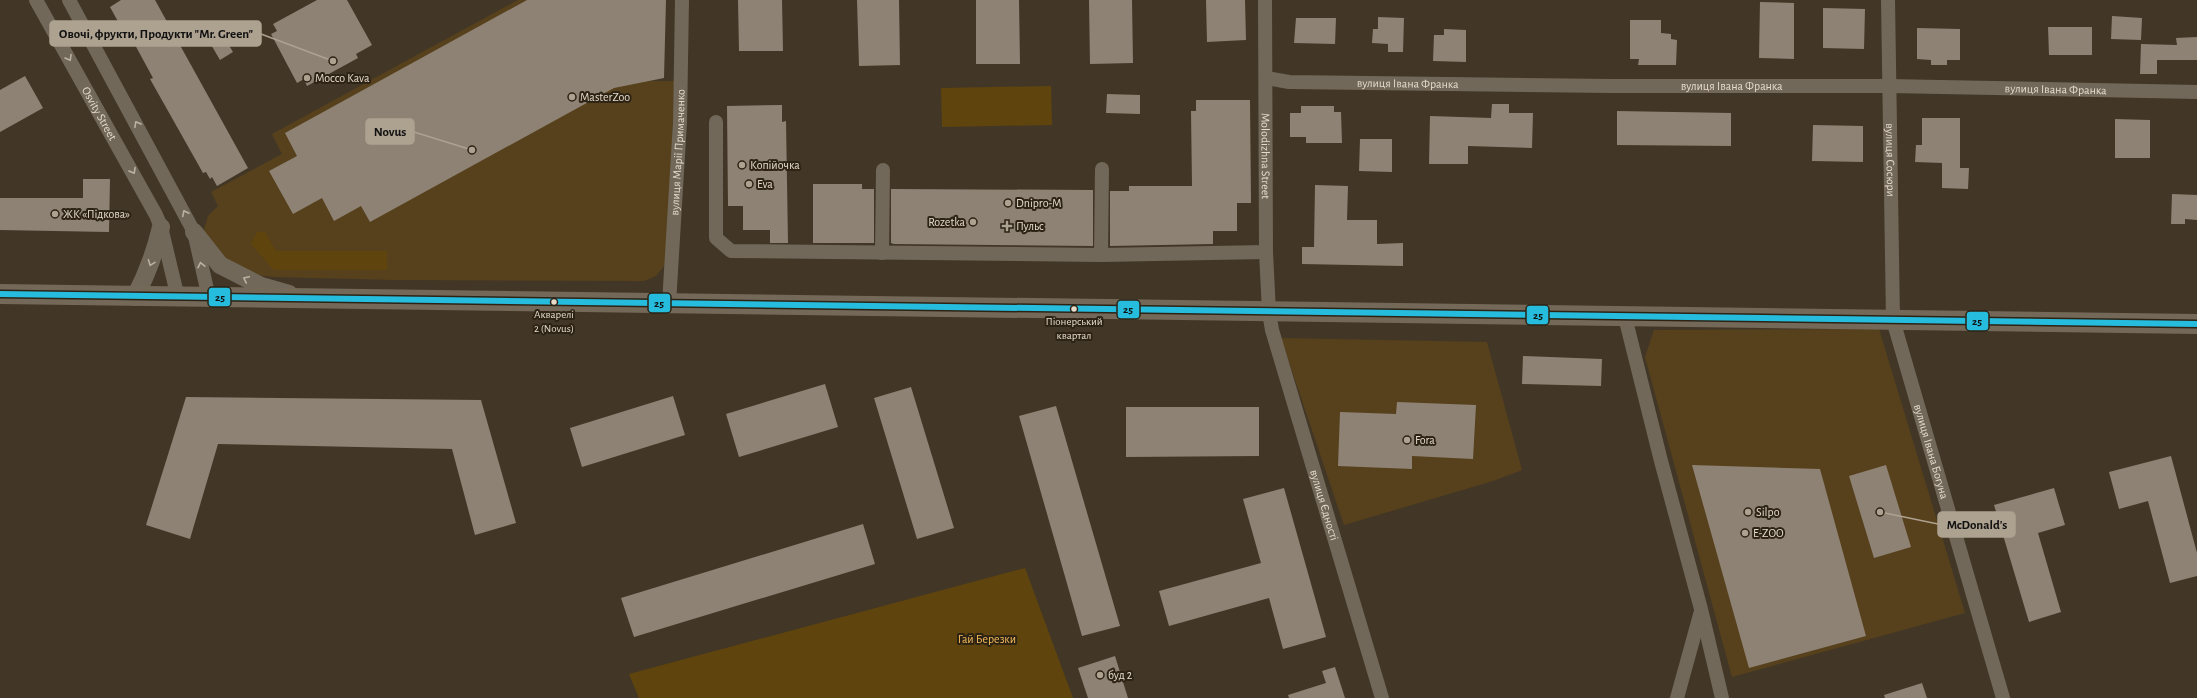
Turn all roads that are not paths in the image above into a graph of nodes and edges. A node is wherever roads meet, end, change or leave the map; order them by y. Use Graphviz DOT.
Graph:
graph roads {
  1 [pos="36,0"];
  2 [pos="69,0"];
  3 [pos="682,0"];
  4 [pos="1265,0"];
  5 [pos="1888,0"];
  6 [pos="1266,78"];
  7 [pos="1888,86"];
  8 [pos="2197,92"];
  9 [pos="716,122"];
  10 [pos="1102,169"];
  11 [pos="883,170"];
  12 [pos="161,227"];
  13 [pos="194,232"];
  14 [pos="1266,252"];
  15 [pos="882,253"];
  16 [pos="1101,255"];
  17 [pos="0,294"];
  18 [pos="135,297"];
  19 [pos="178,298"];
  20 [pos="209,298"];
  21 [pos="309,299"];
  22 [pos="669,304"];
  23 [pos="1269,312"];
  24 [pos="1626,317"];
  25 [pos="1893,320"];
  26 [pos="2197,324"];
  27 [pos="1702,609"];
  28 [pos="1382,698"];
  29 [pos="1678,698"];
  30 [pos="1722,698"];
  31 [pos="2003,698"];
  1 -- 12 [label="street, Osvity Street, one-way"];
  13 -- 2 [label="street, one-way"];
  3 -- 22 [label="street, вулиця Марії Примаченко"];
  4 -- 6 [label="street, Molodizhna Street"];
  5 -- 7 [label="street, вулиця Сосюри"];
  6 -- 7 [label="street, вулиця Івана Франка"];
  6 -- 14 [label="street, Molodizhna Street"];
  7 -- 8 [label="street, вулиця Івана Франка"];
  7 -- 25 [label="street, вулиця Сосюри"];
  9 -- 15 [label="street"];
  10 -- 16 [label="street"];
  11 -- 15 [label="street"];
  12 -- 18 [label="street, one-way"];
  12 -- 19 [label="street, Osvity Street"];
  20 -- 13 [label="street, one-way"];
  21 -- 13 [label="street, one-way"];
  14 -- 16 [label="street"];
  14 -- 23 [label="street, Molodizhna Street"];
  15 -- 16 [label="street"];
  17 -- 18 [label="main road"];
  18 -- 19 [label="main road"];
  19 -- 20 [label="main road"];
  20 -- 21 [label="main road"];
  21 -- 22 [label="main road"];
  22 -- 23 [label="main road"];
  23 -- 24 [label="main road"];
  23 -- 28 [label="street, вулиця Єдності"];
  24 -- 25 [label="main road"];
  24 -- 27 [label="street"];
  25 -- 26 [label="main road"];
  25 -- 31 [label="street, вулиця Івана Богуна"];
  27 -- 29 [label="street"];
  27 -- 30 [label="street"];
}
